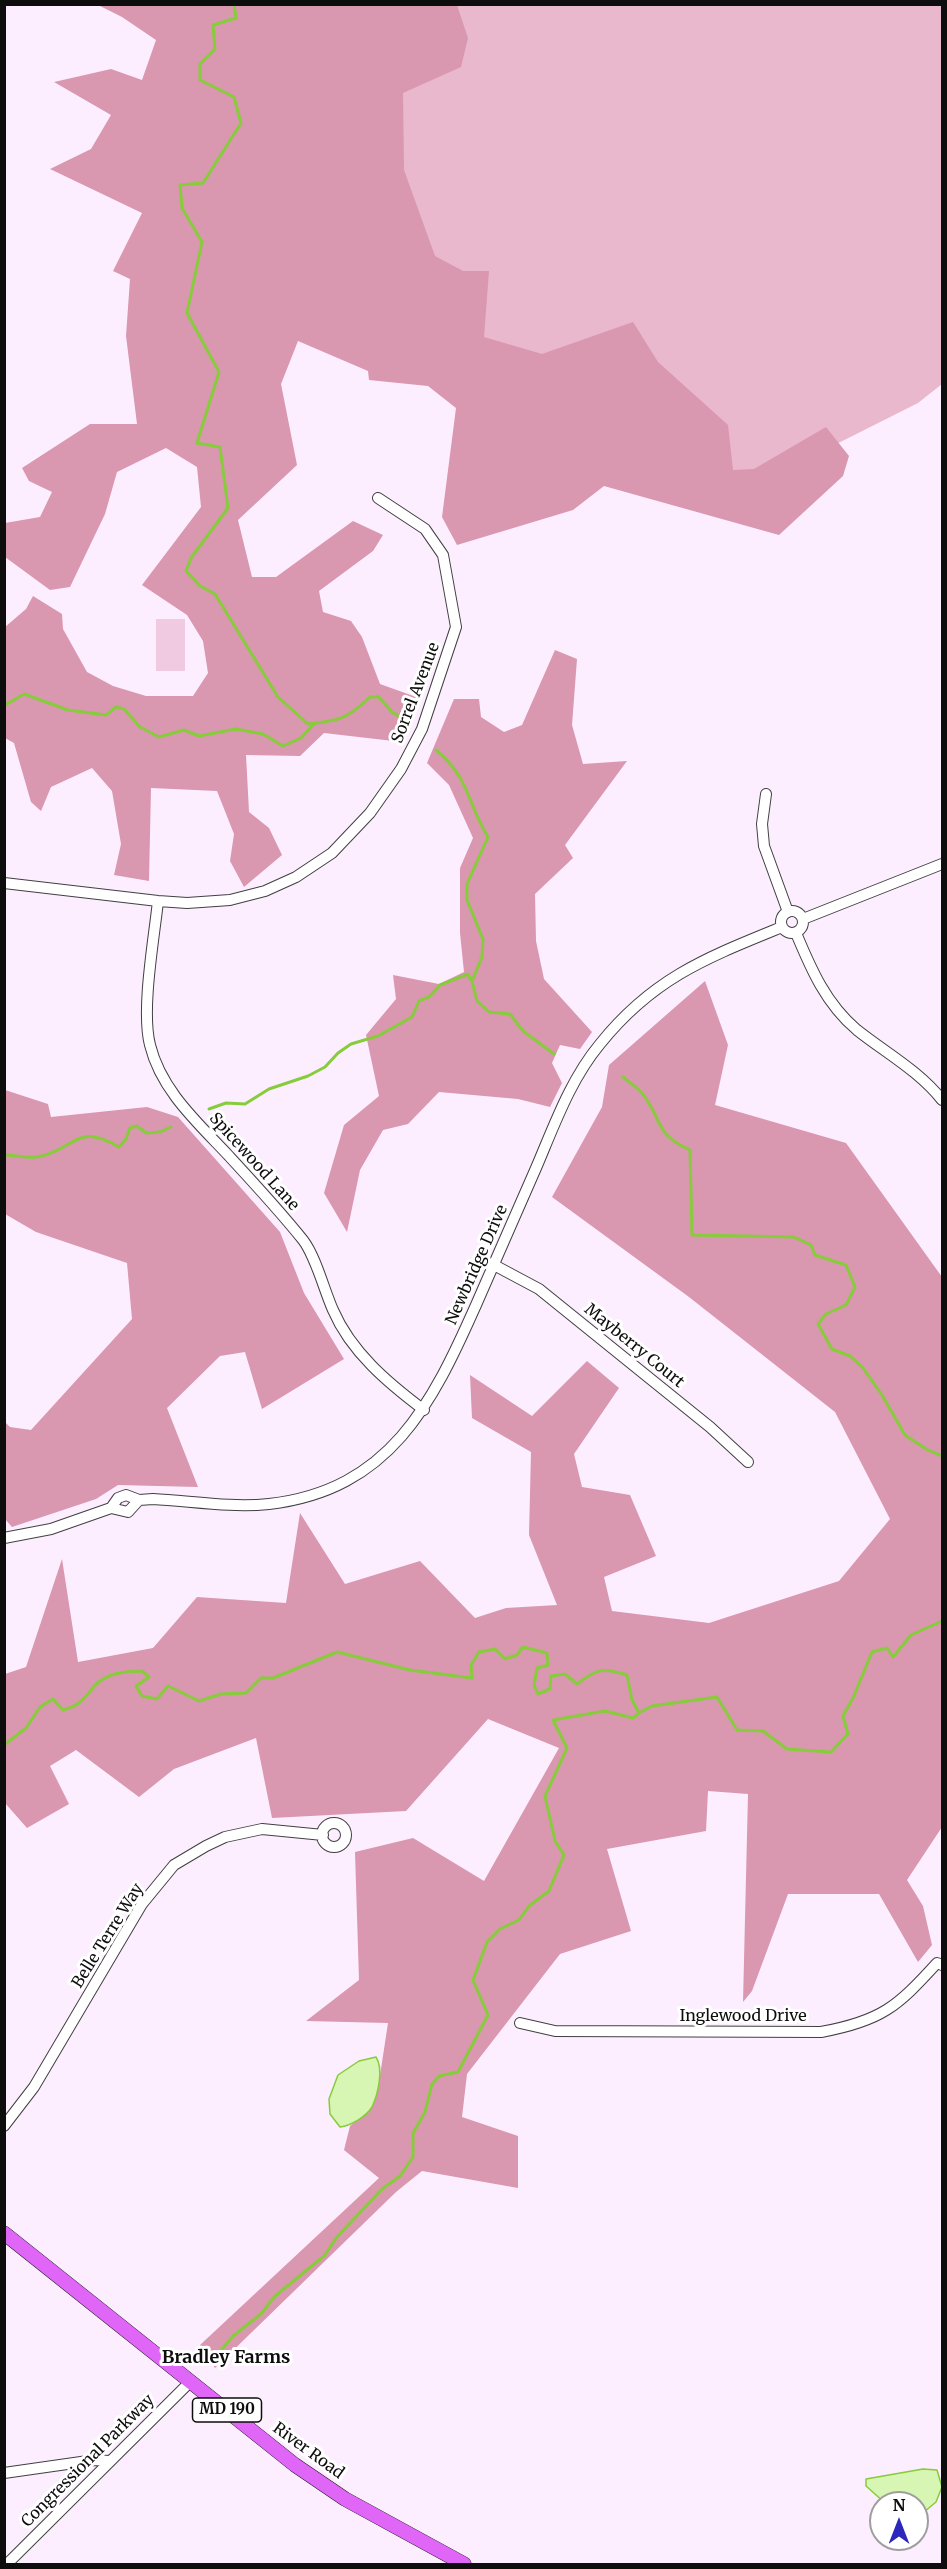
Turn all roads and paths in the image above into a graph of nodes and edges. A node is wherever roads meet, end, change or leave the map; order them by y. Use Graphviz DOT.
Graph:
graph roads {
  1 [pos="378,498"];
  2 [pos="766,794"];
  3 [pos="942,864"];
  4 [pos="4,883"];
  5 [pos="158,901"];
  6 [pos="788,912"];
  7 [pos="803,919"];
  8 [pos="782,927"];
  9 [pos="796,933"];
  10 [pos="942,1100"];
  11 [pos="494,1265"];
  12 [pos="424,1410"];
  13 [pos="748,1462"];
  14 [pos="4,1538"];
  15 [pos="323,1835"];
  16 [pos="941,1962"];
  17 [pos="520,2023"];
  18 [pos="4,2126"];
  19 [pos="4,2233"];
  20 [pos="191,2381"];
  21 [pos="109,2461"];
  22 [pos="4,2473"];
  23 [pos="7,2565"];
  24 [pos="464,2565"];
  1 -- 5 [label="street, Sorrel Avenue"];
  2 -- 6 [label="street"];
  3 -- 7 [label="street"];
  4 -- 5 [label="street, Sorrel Avenue"];
  5 -- 12 [label="street, Spicewood Lane"];
  6 -- 7 [label="street"];
  6 -- 8 [label="street"];
  7 -- 9 [label="street"];
  8 -- 9 [label="street"];
  8 -- 11 [label="street, Newbridge Drive"];
  9 -- 10 [label="street"];
  11 -- 12 [label="street, Newbridge Drive"];
  11 -- 13 [label="street, Mayberry Court"];
  12 -- 14 [label="street, Newbridge Drive"];
  15 -- 18 [label="street, Belle Terre Way"];
  16 -- 17 [label="street, Inglewood Drive"];
  19 -- 20 [label="main road, River Road / MD 190"];
  20 -- 21 [label="street, Congressional Parkway"];
  20 -- 24 [label="main road, River Road / MD 190"];
  21 -- 22 [label="street"];
  21 -- 23 [label="street, Congressional Parkway"];
}
